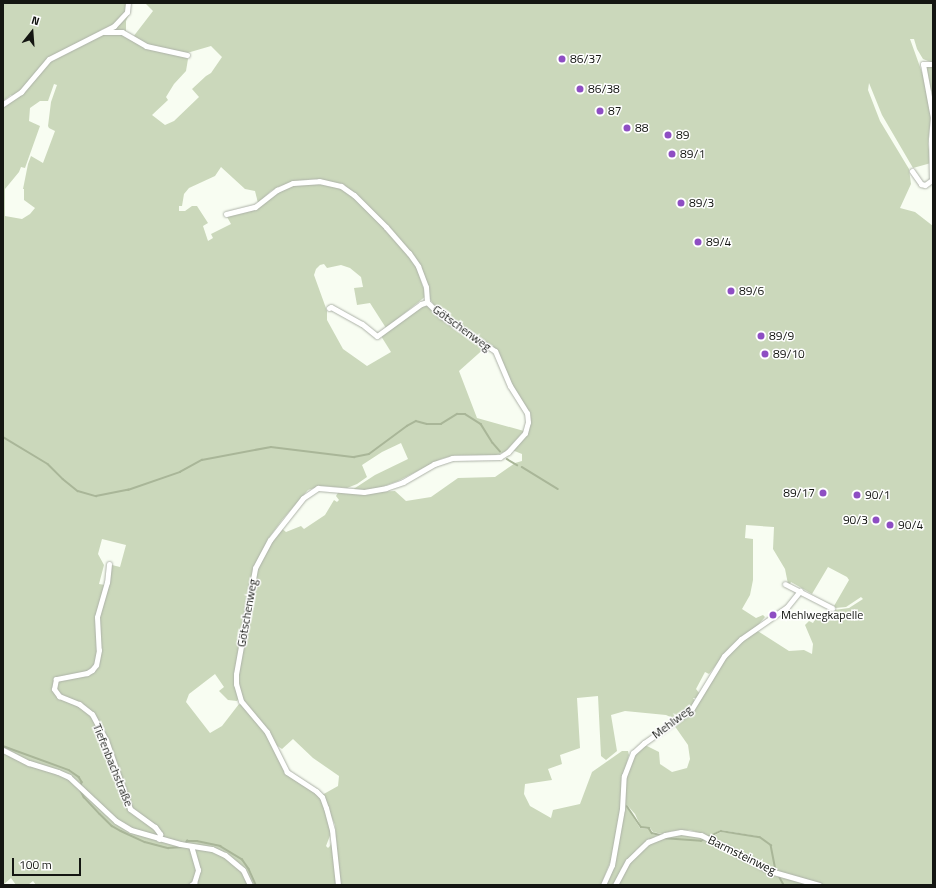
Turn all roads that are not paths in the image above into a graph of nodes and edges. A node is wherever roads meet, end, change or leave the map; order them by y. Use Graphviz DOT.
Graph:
graph roads {
  1 [pos="128,3"];
  2 [pos="101,32"];
  3 [pos="187,55"];
  4 [pos="933,64"];
  5 [pos="3,104"];
  6 [pos="912,171"];
  7 [pos="226,214"];
  8 [pos="427,302"];
  9 [pos="329,308"];
  10 [pos="109,564"];
  11 [pos="785,584"];
  12 [pos="800,591"];
  13 [pos="832,608"];
  14 [pos="3,750"];
  15 [pos="159,839"];
  16 [pos="190,846"];
  17 [pos="191,885"];
  18 [pos="250,885"];
  19 [pos="338,885"];
  20 [pos="603,885"];
  21 [pos="615,885"];
  22 [pos="820,885"];
  1 -- 2 [label="street"];
  2 -- 3 [label="street"];
  2 -- 5 [label="street"];
  4 -- 6 [label="street"];
  7 -- 8 [label="street, Götschenweg"];
  8 -- 9 [label="street, Götschenweg"];
  8 -- 19 [label="street, Götschenweg"];
  10 -- 15 [label="street, Tiefenbachstraße"];
  11 -- 12 [label="street"];
  12 -- 13 [label="street"];
  12 -- 20 [label="street, Mehlweg"];
  14 -- 15 [label="street, Tiefenbachstraße"];
  15 -- 16 [label="street, Tiefenbachstraße"];
  16 -- 17 [label="street"];
  16 -- 18 [label="street, Tiefenbachstraße"];
  21 -- 22 [label="street, Barmsteinweg"];
}
